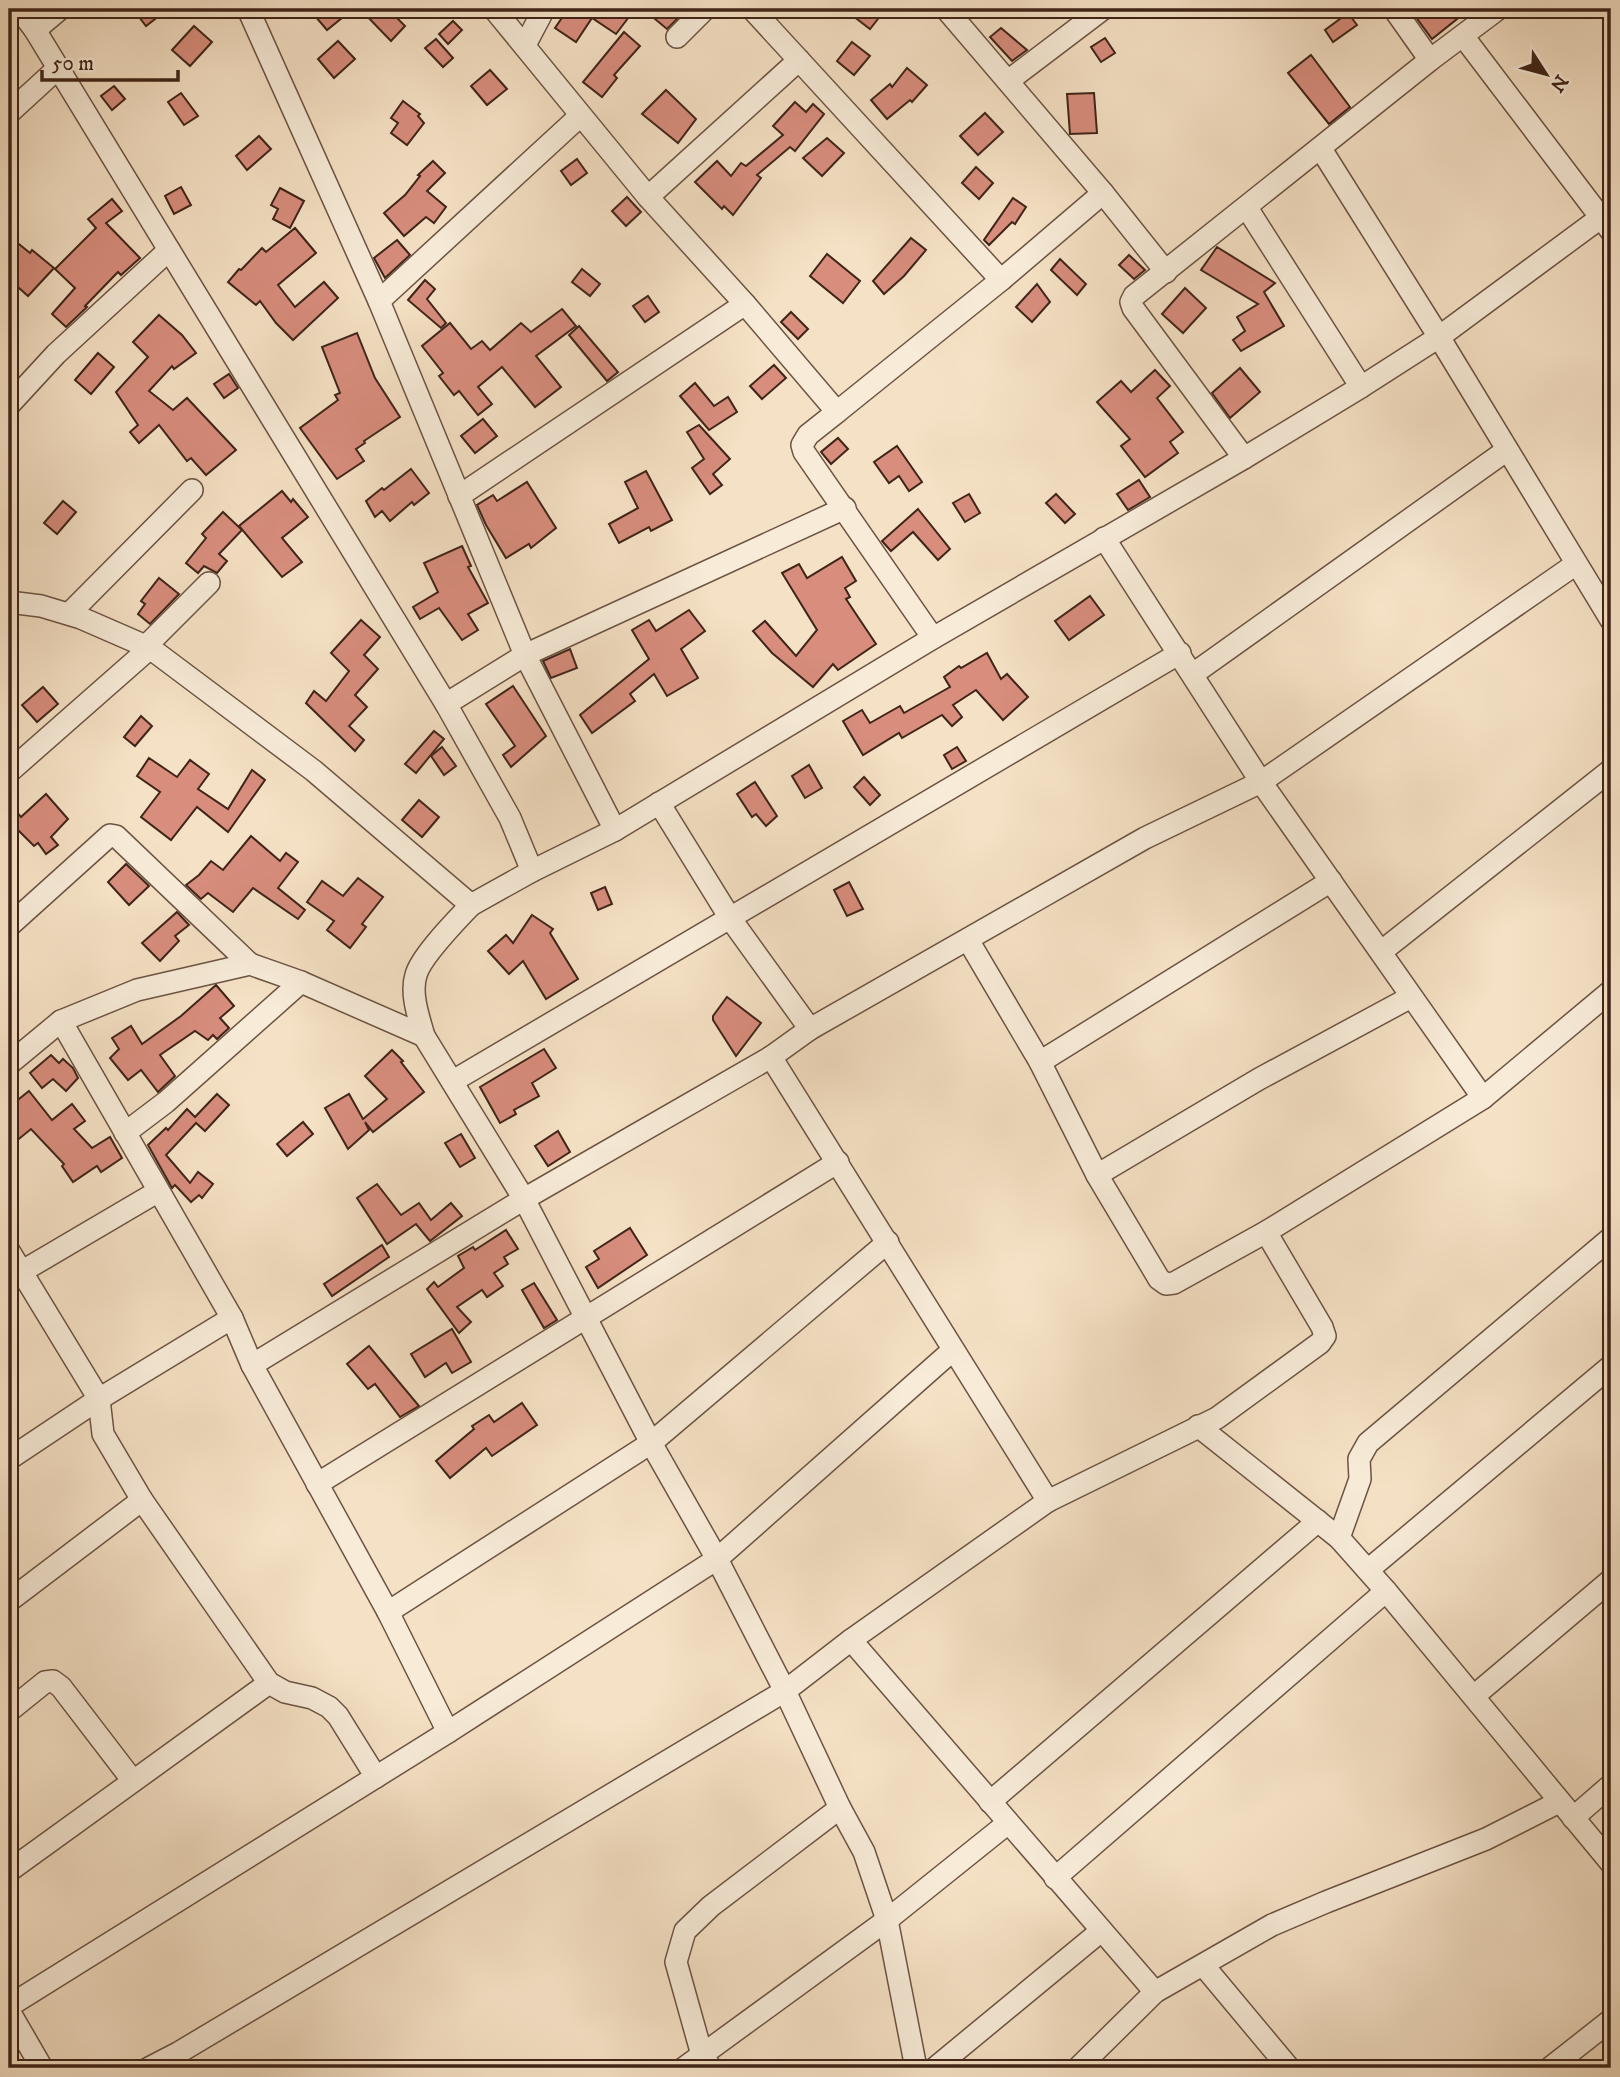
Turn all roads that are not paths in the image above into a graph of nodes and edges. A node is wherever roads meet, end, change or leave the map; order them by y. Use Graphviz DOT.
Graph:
graph roads {
  1 [pos="19,9"];
  2 [pos="60,9"];
  3 [pos="248,9"];
  4 [pos="494,9"];
  5 [pos="544,9"];
  6 [pos="705,9"];
  7 [pos="752,9"];
  8 [pos="946,9"];
  9 [pos="1103,9"];
  10 [pos="1394,9"];
  11 [pos="1498,9"];
  12 [pos="35,30"];
  13 [pos="1463,36"];
  14 [pos="677,37"];
  15 [pos="525,45"];
  16 [pos="799,60"];
  17 [pos="1430,60"];
  18 [pos="57,69"];
  19 [pos="1008,81"];
  20 [pos="9,113"];
  21 [pos="580,116"];
  22 [pos="1321,149"];
  23 [pos="1103,193"];
  24 [pos="648,197"];
  25 [pos="1247,208"];
  26 [pos="1608,219"];
  27 [pos="169,250"];
  28 [pos="1166,272"];
  29 [pos="1001,280"];
  30 [pos="379,301"];
  31 [pos="744,304"];
  32 [pos="1439,337"];
  33 [pos="1361,387"];
  34 [pos="9,405"];
  35 [pos="837,412"];
  36 [pos="1507,450"];
  37 [pos="1244,458"];
  38 [pos="192,489"];
  39 [pos="459,496"];
  40 [pos="845,508"];
  41 [pos="1104,538"];
  42 [pos="1576,564"];
  43 [pos="209,583"];
  44 [pos="9,602"];
  45 [pos="69,614"];
  46 [pos="1611,621"];
  47 [pos="933,638"];
  48 [pos="148,648"];
  49 [pos="1180,653"];
  50 [pos="525,655"];
  51 [pos="1193,674"];
  52 [pos="446,704"];
  53 [pos="1611,769"];
  54 [pos="9,772"];
  55 [pos="1261,782"];
  56 [pos="659,803"];
  57 [pos="615,830"];
  58 [pos="532,871"];
  59 [pos="1331,881"];
  60 [pos="471,905"];
  61 [pos="730,918"];
  62 [pos="9,926"];
  63 [pos="968,940"];
  64 [pos="1382,951"];
  65 [pos="250,964"];
  66 [pos="301,982"];
  67 [pos="1611,991"];
  68 [pos="1411,997"];
  69 [pos="61,1021"];
  70 [pos="810,1029"];
  71 [pos="424,1036"];
  72 [pos="771,1057"];
  73 [pos="1040,1062"];
  74 [pos="9,1064"];
  75 [pos="453,1081"];
  76 [pos="1483,1098"];
  77 [pos="125,1133"];
  78 [pos="838,1162"];
  79 [pos="1097,1175"];
  80 [pos="157,1192"];
  81 [pos="524,1199"];
  82 [pos="1266,1232"];
  83 [pos="1611,1238"];
  84 [pos="888,1242"];
  85 [pos="9,1251"];
  86 [pos="15,1275"];
  87 [pos="587,1317"];
  88 [pos="232,1318"];
  89 [pos="953,1350"];
  90 [pos="252,1365"];
  91 [pos="1611,1366"];
  92 [pos="99,1399"];
  93 [pos="1198,1426"];
  94 [pos="651,1443"];
  95 [pos="9,1459"];
  96 [pos="317,1484"];
  97 [pos="142,1500"];
  98 [pos="1048,1501"];
  99 [pos="1318,1521"];
  100 [pos="1339,1538"];
  101 [pos="717,1559"];
  102 [pos="1368,1570"];
  103 [pos="1611,1580"];
  104 [pos="1387,1591"];
  105 [pos="9,1601"];
  106 [pos="388,1612"];
  107 [pos="851,1640"];
  108 [pos="269,1683"];
  109 [pos="785,1691"];
  110 [pos="1474,1696"];
  111 [pos="9,1711"];
  112 [pos="448,1732"];
  113 [pos="376,1777"];
  114 [pos="133,1781"];
  115 [pos="1611,1785"];
  116 [pos="990,1802"];
  117 [pos="840,1808"];
  118 [pos="1566,1810"];
  119 [pos="1008,1823"];
  120 [pos="1611,1863"];
  121 [pos="9,1871"];
  122 [pos="1055,1878"];
  123 [pos="887,1920"];
  124 [pos="1101,1931"];
  125 [pos="1203,1965"];
  126 [pos="1155,1992"];
  127 [pos="9,2006"];
  128 [pos="9,2011"];
  129 [pos="1611,2020"];
  130 [pos="706,2062"];
  131 [pos="43,2068"];
  132 [pos="149,2068"];
  133 [pos="684,2068"];
  134 [pos="916,2068"];
  135 [pos="935,2068"];
  136 [pos="1078,2068"];
  137 [pos="1289,2068"];
  138 [pos="1550,2068"];
  1 -- 12 [label="street"];
  2 -- 12 [label="street"];
  3 -- 30 [label="street"];
  4 -- 15 [label="street"];
  5 -- 15 [label="street"];
  6 -- 14 [label="street"];
  7 -- 16 [label="street"];
  8 -- 19 [label="street"];
  9 -- 19 [label="street"];
  10 -- 17 [label="street"];
  11 -- 13 [label="street"];
  12 -- 18 [label="street"];
  13 -- 17 [label="street"];
  13 -- 26 [label="street"];
  15 -- 21 [label="street"];
  16 -- 24 [label="street"];
  16 -- 29 [label="street"];
  17 -- 22 [label="street"];
  18 -- 20 [label="street"];
  18 -- 27 [label="street"];
  19 -- 23 [label="street"];
  21 -- 24 [label="street"];
  21 -- 30 [label="street"];
  22 -- 25 [label="street"];
  22 -- 32 [label="street"];
  23 -- 28 [label="street"];
  23 -- 29 [label="street"];
  24 -- 31 [label="street"];
  25 -- 28 [label="street"];
  25 -- 33 [label="street"];
  26 -- 32 [label="street"];
  27 -- 34 [label="street"];
  27 -- 52 [label="street"];
  28 -- 37 [label="street"];
  29 -- 35 [label="street"];
  30 -- 39 [label="street"];
  31 -- 35 [label="street"];
  31 -- 39 [label="street"];
  32 -- 33 [label="street"];
  32 -- 36 [label="street"];
  33 -- 37 [label="street"];
  35 -- 40 [label="street"];
  36 -- 42 [label="street"];
  36 -- 51 [label="street"];
  37 -- 41 [label="street"];
  38 -- 45 [label="street"];
  39 -- 50 [label="street"];
  40 -- 47 [label="street"];
  40 -- 50 [label="street"];
  41 -- 47 [label="street"];
  41 -- 49 [label="street"];
  42 -- 46 [label="street"];
  42 -- 55 [label="street"];
  43 -- 48 [label="street"];
  44 -- 45 [label="street"];
  45 -- 48 [label="street"];
  47 -- 56 [label="street"];
  48 -- 54 [label="street"];
  48 -- 60 [label="street"];
  49 -- 51 [label="street"];
  49 -- 61 [label="street"];
  50 -- 52 [label="street"];
  50 -- 57 [label="street"];
  51 -- 55 [label="street"];
  52 -- 58 [label="street"];
  53 -- 64 [label="street"];
  55 -- 59 [label="street"];
  55 -- 63 [label="street"];
  56 -- 57 [label="street"];
  56 -- 61 [label="street"];
  57 -- 58 [label="street"];
  58 -- 60 [label="street"];
  59 -- 64 [label="street"];
  59 -- 73 [label="street"];
  60 -- 71 [label="street"];
  61 -- 70 [label="street"];
  61 -- 75 [label="street"];
  62 -- 65 [label="street"];
  63 -- 70 [label="street"];
  63 -- 73 [label="street"];
  64 -- 68 [label="street"];
  65 -- 66 [label="street"];
  65 -- 69 [label="street"];
  66 -- 71 [label="street"];
  66 -- 77 [label="street"];
  67 -- 76 [label="street"];
  68 -- 76 [label="street"];
  68 -- 79 [label="street"];
  69 -- 74 [label="street"];
  69 -- 77 [label="street"];
  70 -- 72 [label="street"];
  71 -- 75 [label="street"];
  72 -- 78 [label="street"];
  72 -- 81 [label="street"];
  73 -- 79 [label="street"];
  75 -- 81 [label="street"];
  76 -- 82 [label="street"];
  77 -- 80 [label="street"];
  78 -- 84 [label="street"];
  78 -- 87 [label="street"];
  79 -- 82 [label="street"];
  80 -- 86 [label="street"];
  80 -- 88 [label="street"];
  81 -- 87 [label="street"];
  81 -- 90 [label="street"];
  82 -- 93 [label="street"];
  83 -- 100 [label="street"];
  84 -- 89 [label="street"];
  84 -- 94 [label="street"];
  85 -- 86 [label="street"];
  86 -- 92 [label="street"];
  87 -- 94 [label="street"];
  87 -- 96 [label="street"];
  88 -- 90 [label="street"];
  88 -- 92 [label="street"];
  89 -- 98 [label="street"];
  89 -- 101 [label="street"];
  90 -- 96 [label="street"];
  91 -- 102 [label="street"];
  92 -- 95 [label="street"];
  92 -- 97 [label="street"];
  93 -- 98 [label="street"];
  93 -- 99 [label="street"];
  94 -- 101 [label="street"];
  94 -- 106 [label="street"];
  96 -- 106 [label="street"];
  97 -- 105 [label="street"];
  97 -- 108 [label="street"];
  98 -- 107 [label="street"];
  99 -- 100 [label="street"];
  99 -- 116 [label="street"];
  100 -- 102 [label="street"];
  101 -- 109 [label="street"];
  101 -- 112 [label="street"];
  102 -- 104 [label="street"];
  103 -- 110 [label="street"];
  104 -- 110 [label="street"];
  104 -- 122 [label="street"];
  106 -- 112 [label="street"];
  107 -- 109 [label="street"];
  107 -- 116 [label="street"];
  108 -- 113 [label="street"];
  108 -- 114 [label="street"];
  109 -- 117 [label="street"];
  109 -- 132 [label="street"];
  110 -- 118 [label="street"];
  111 -- 114 [label="street"];
  112 -- 113 [label="street"];
  113 -- 127 [label="street"];
  114 -- 121 [label="street"];
  115 -- 118 [label="street"];
  116 -- 119 [label="street"];
  117 -- 123 [label="street"];
  117 -- 130 [label="street"];
  118 -- 120 [label="street"];
  118 -- 125 [label="street"];
  119 -- 122 [label="street"];
  119 -- 123 [label="street"];
  122 -- 124 [label="street"];
  123 -- 130 [label="street"];
  123 -- 134 [label="street"];
  124 -- 126 [label="street"];
  124 -- 135 [label="street"];
  125 -- 126 [label="street"];
  125 -- 137 [label="street"];
  126 -- 136 [label="street"];
  128 -- 131 [label="street"];
  129 -- 138 [label="street"];
  130 -- 133 [label="street"];
}
